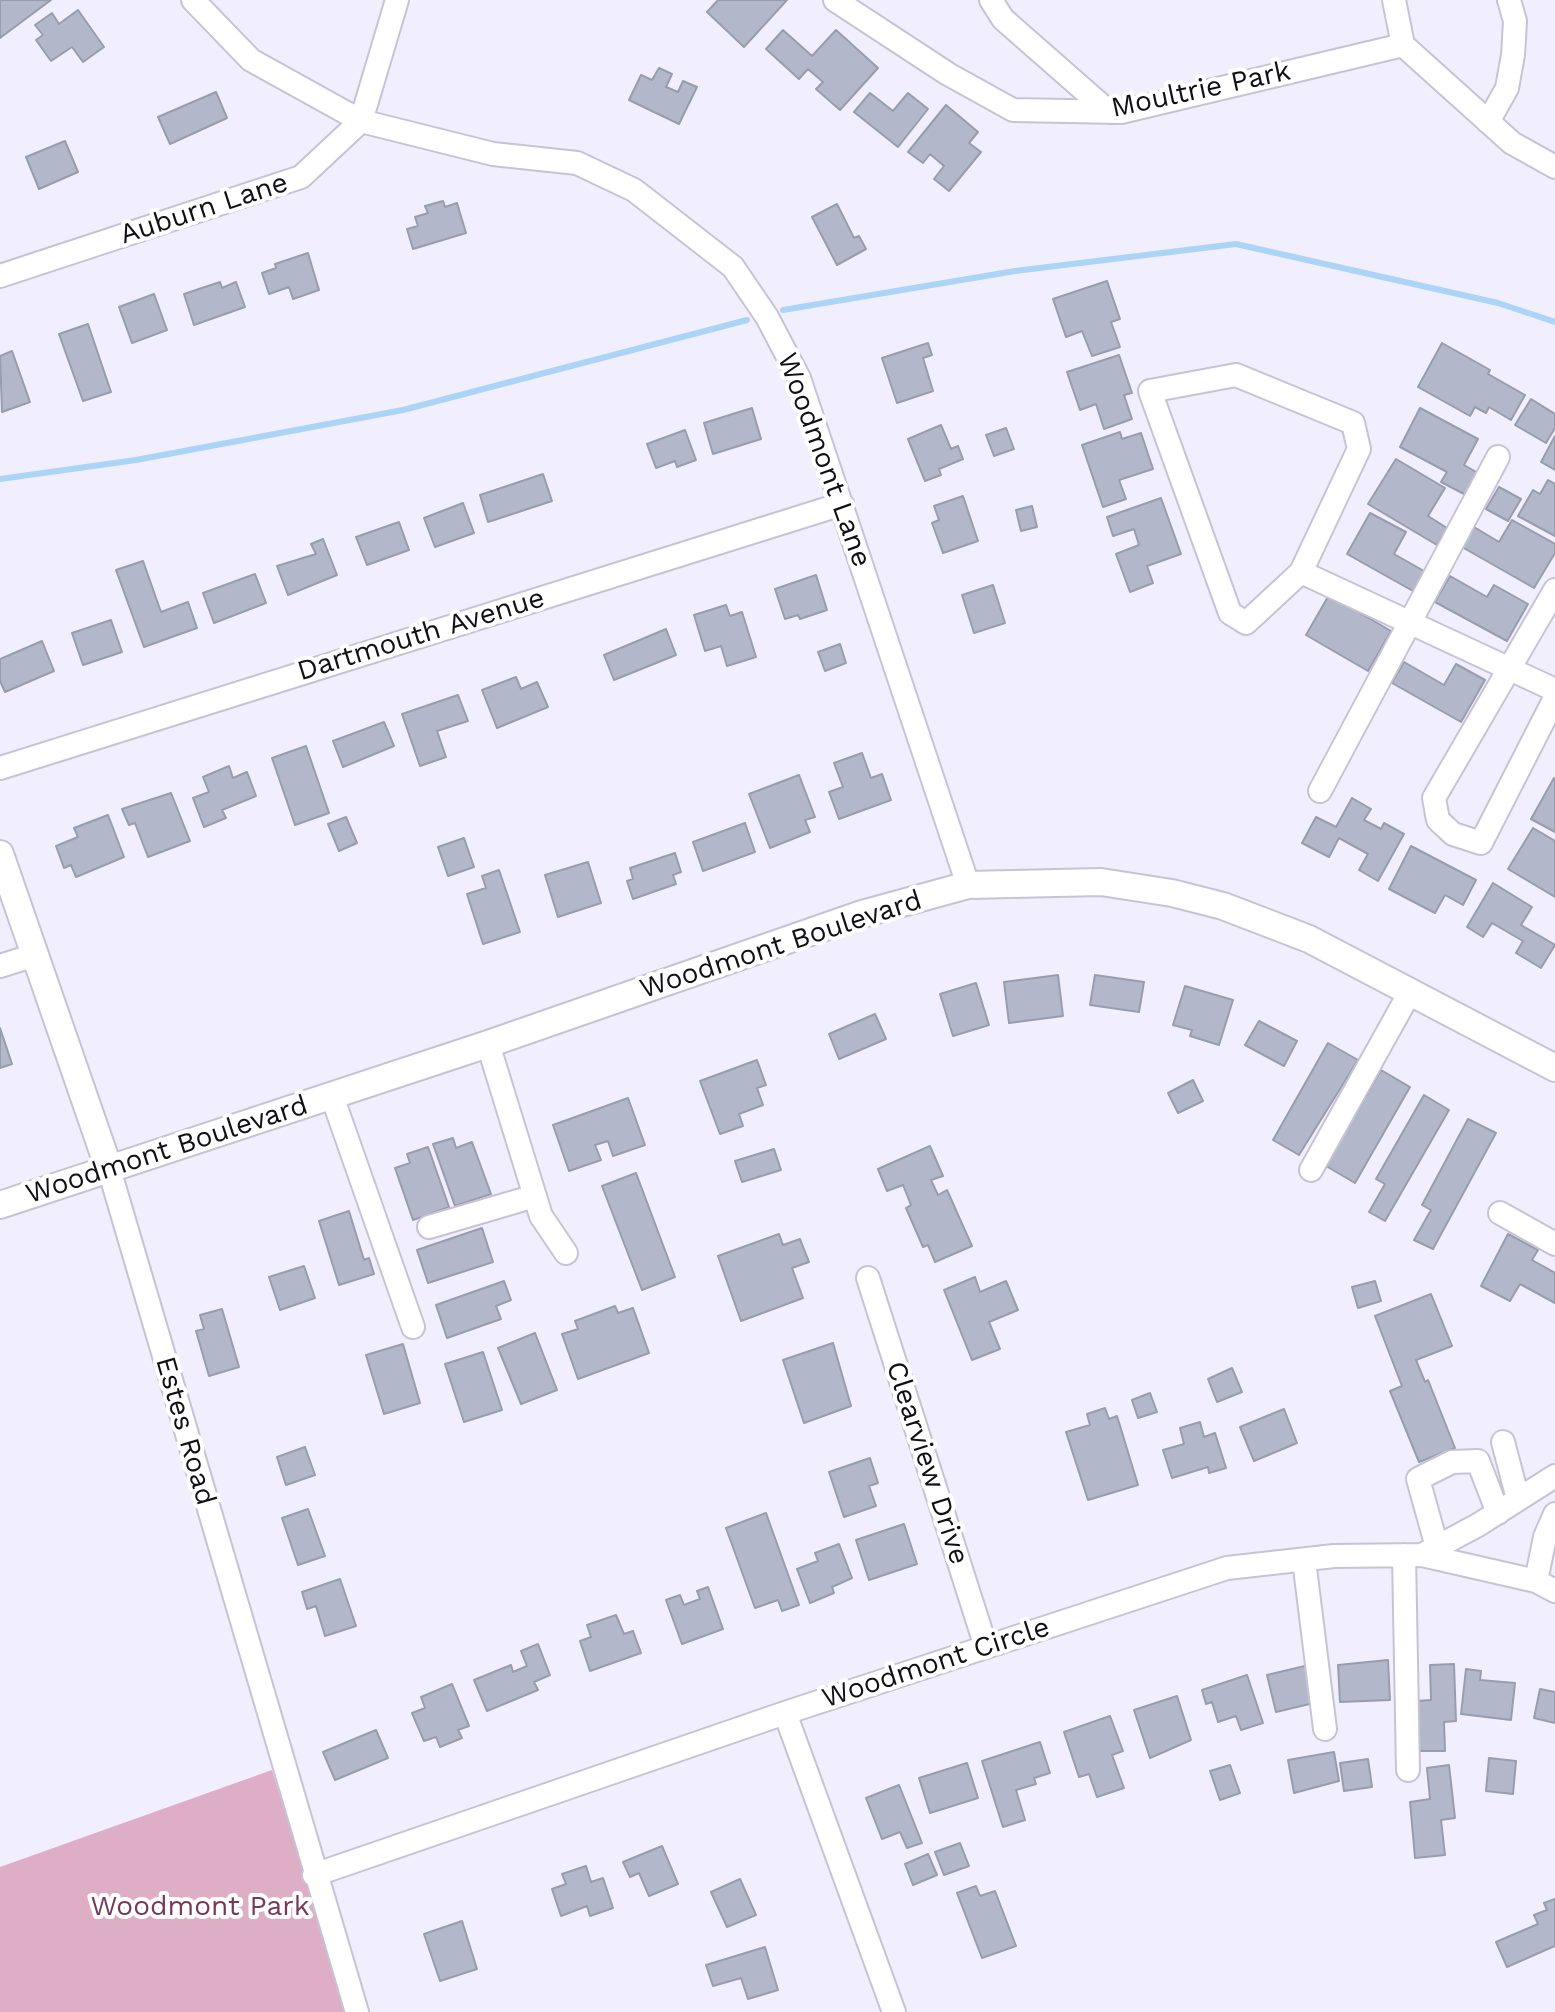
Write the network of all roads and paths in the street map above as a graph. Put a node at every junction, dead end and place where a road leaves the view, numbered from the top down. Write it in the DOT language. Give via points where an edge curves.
graph roads {
  1 [pos="193,0"];
  2 [pos="397,0"];
  3 [pos="835,0"];
  4 [pos="991,0"];
  5 [pos="1394,0"];
  6 [pos="1509,0"];
  7 [pos="1403,45"];
  8 [pos="1109,112"];
  9 [pos="361,121"];
  10 [pos="1488,122"];
  11 [pos="1555,167"];
  12 [pos="0,276"];
  13 [pos="1498,457"];
  14 [pos="842,504"];
  15 [pos="1301,572"];
  16 [pos="1555,590"];
  17 [pos="1409,622"];
  18 [pos="1511,670"];
  19 [pos="1555,690"];
  20 [pos="1555,698"];
  21 [pos="0,768"];
  22 [pos="1320,791"];
  23 [pos="0,854"];
  24 [pos="968,885"];
  25 [pos="35,955"];
  26 [pos="0,966"];
  27 [pos="1410,992"];
  28 [pos="488,1044"];
  29 [pos="1555,1068"];
  30 [pos="332,1096"];
  31 [pos="109,1169"];
  32 [pos="1311,1170"];
  33 [pos="535,1196"];
  34 [pos="0,1205"];
  35 [pos="1500,1213"];
  36 [pos="429,1227"];
  37 [pos="1555,1244"];
  38 [pos="566,1253"];
  39 [pos="868,1278"];
  40 [pos="413,1327"];
  41 [pos="1503,1442"];
  42 [pos="1555,1476"];
  43 [pos="1518,1499"];
  44 [pos="1498,1513"];
  45 [pos="1555,1514"];
  46 [pos="1421,1553"];
  47 [pos="1304,1560"];
  48 [pos="1546,1586"];
  49 [pos="986,1647"];
  50 [pos="785,1713"];
  51 [pos="1325,1729"];
  52 [pos="1408,1770"];
  53 [pos="314,1875"];
  54 [pos="357,2012"];
  55 [pos="894,2012"];
  1 -- 9 [label="street, Woodmont Lane" via="251,60"];
  2 -- 9 [label="street"];
  3 -- 8 [label="street, Moultrie Park" via="1013,110"];
  4 -- 8 [label="street" via="1003,19"];
  5 -- 7 [label="street"];
  6 -- 10 [label="street" via="1515,21 1513,55 1507,88"];
  7 -- 8 [label="street, Moultrie Park"];
  7 -- 10 [label="street"];
  9 -- 12 [label="street, Auburn Lane" via="301,177"];
  9 -- 14 [label="street, Woodmont Lane" via="493,154 577,163 634,190 692,232 733,267 767,317 799,378"];
  10 -- 11 [label="street" via="1512,143"];
  13 -- 17 [label="street"];
  14 -- 21 [label="street, Dartmouth Avenue"];
  14 -- 24 [label="street, Woodmont Lane"];
  15 -- 15 [label="street" via="1246,623 1230,613 1150,391 1236,375 1353,423 1359,449"];
  15 -- 17 [label="street"];
  16 -- 18 [label="street"];
  17 -- 18 [label="street"];
  17 -- 22 [label="street"];
  18 -- 19 [label="street"];
  18 -- 20 [label="street" via="1434,798 1438,820 1453,834 1481,843"];
  23 -- 25 [label="main road, Estes Road"];
  24 -- 27 [label="main road, Woodmont Boulevard" via="1101,882 1172,893 1309,939"];
  24 -- 28 [label="main road, Woodmont Boulevard" via="862,914"];
  25 -- 26 [label="street"];
  25 -- 31 [label="main road, Estes Road"];
  27 -- 29 [label="main road, Woodmont Boulevard"];
  27 -- 32 [label="street"];
  28 -- 30 [label="main road, Woodmont Boulevard"];
  28 -- 33 [label="street"];
  30 -- 31 [label="main road, Woodmont Boulevard"];
  30 -- 40 [label="street"];
  31 -- 34 [label="main road, Woodmont Boulevard"];
  31 -- 53 [label="street, Estes Road"];
  33 -- 36 [label="street"];
  33 -- 38 [label="street" via="541,1216"];
  35 -- 37 [label="street"];
  39 -- 49 [label="street, Clearview Drive"];
  41 -- 43 [label="street"];
  42 -- 43 [label="street, Woodmont Circle"];
  43 -- 44 [label="street, Woodmont Circle"];
  44 -- 46 [label="street, Woodmont Circle"];
  44 -- 46 [label="street" via="1478,1461 1452,1462 1418,1479"];
  45 -- 48 [label="street" via="1545,1537"];
  46 -- 47 [label="street, Woodmont Circle"];
  46 -- 48 [label="street"];
  46 -- 52 [label="street"];
  47 -- 49 [label="street, Woodmont Circle" via="1227,1568"];
  47 -- 51 [label="street"];
  49 -- 50 [label="street, Woodmont Circle"];
  50 -- 53 [label="street, Woodmont Circle"];
  50 -- 55 [label="street"];
  53 -- 54 [label="street, Estes Road"];
}
